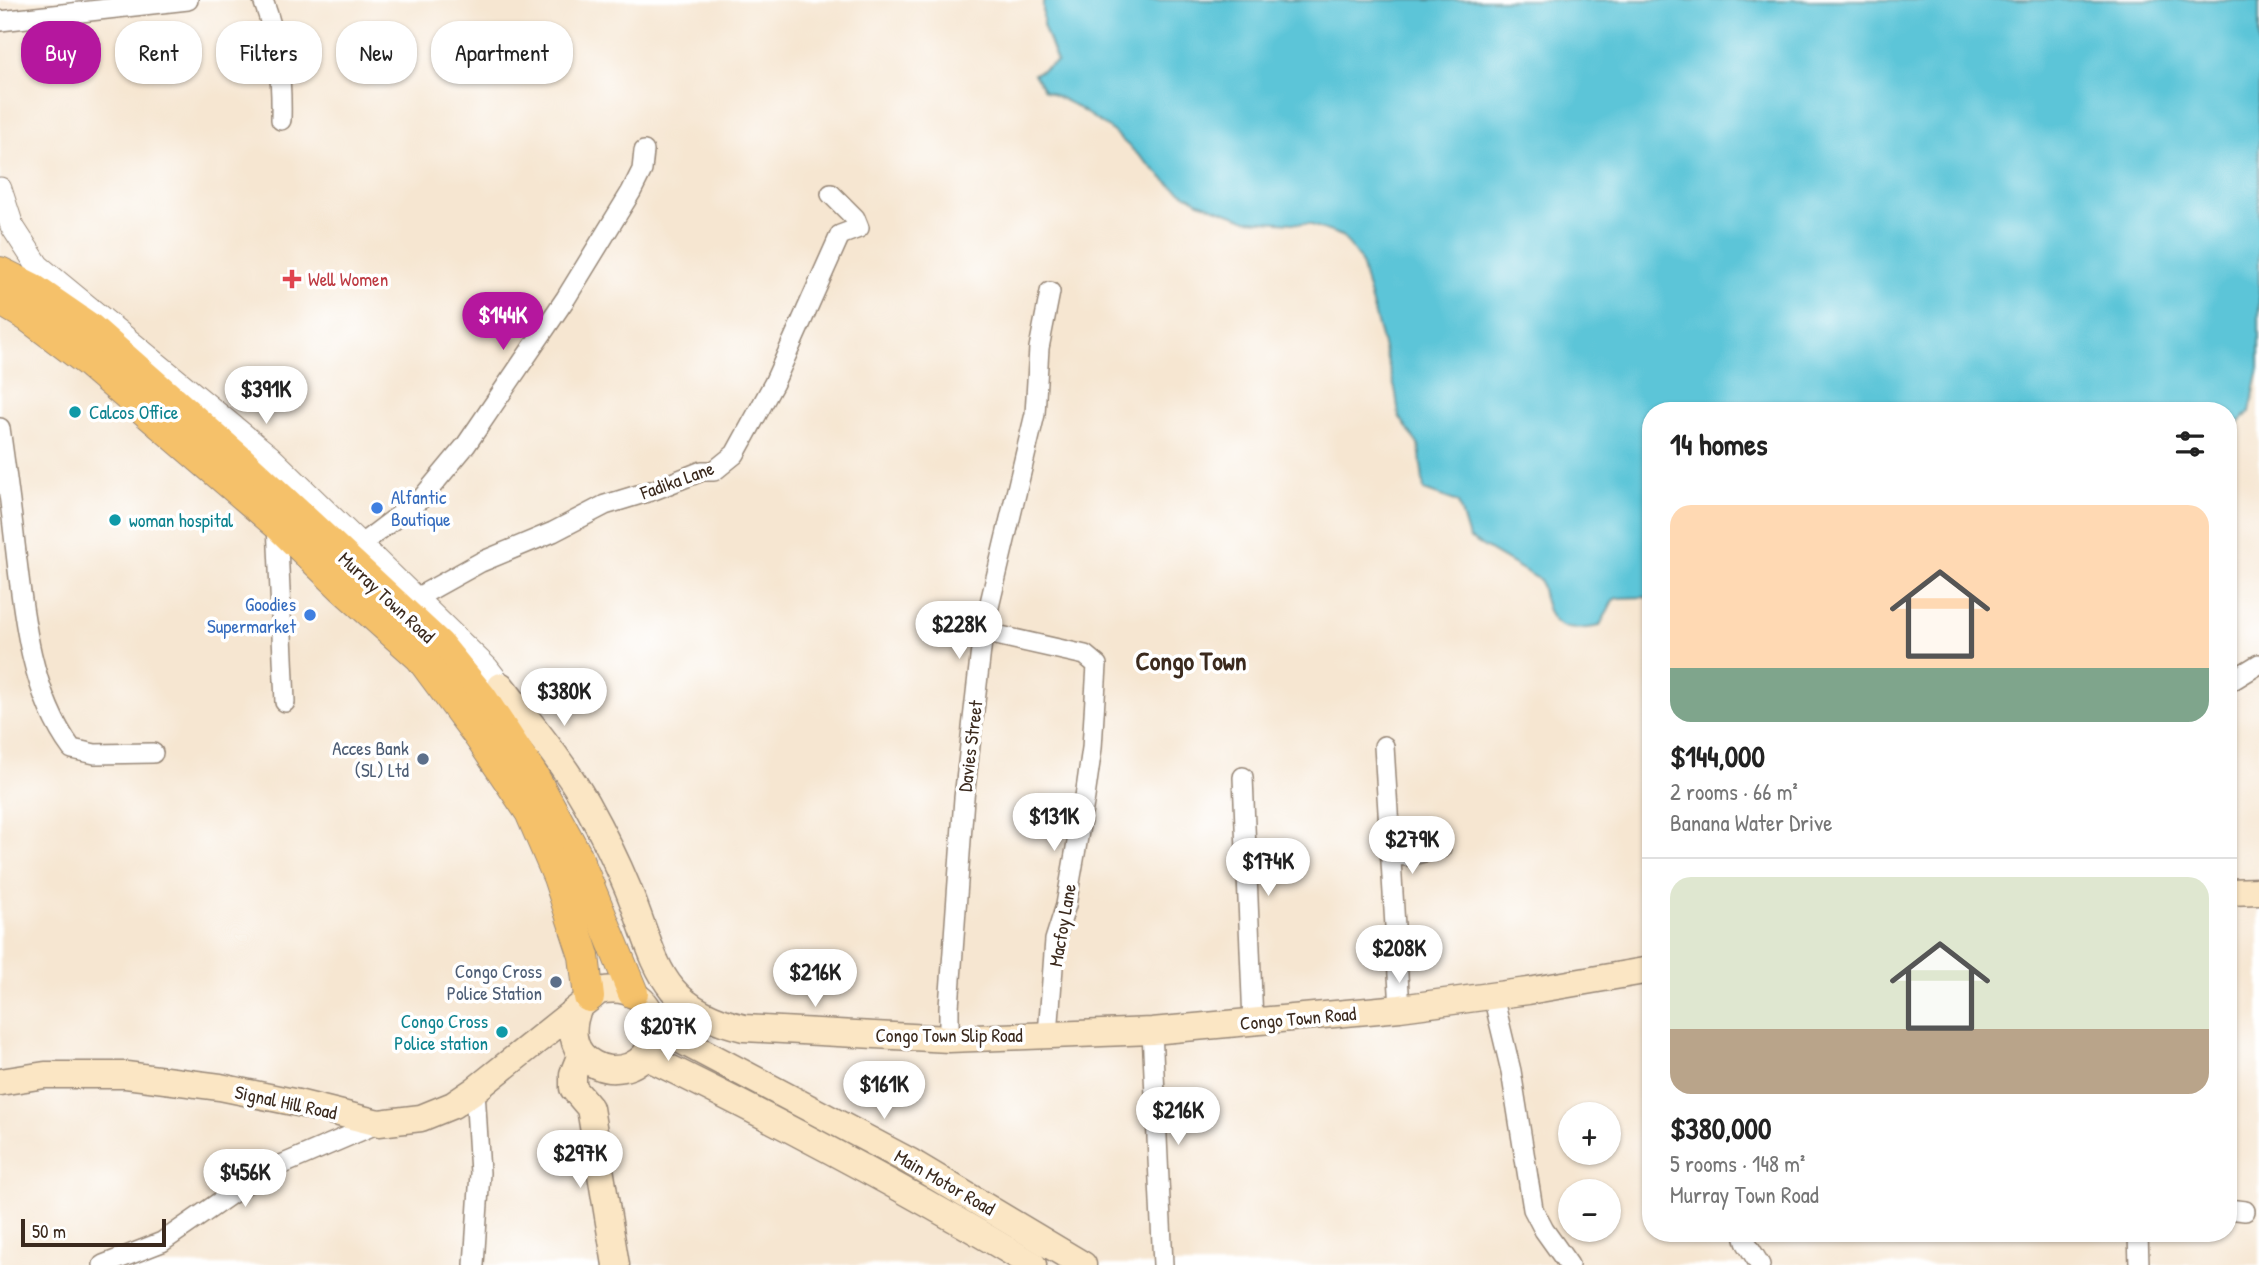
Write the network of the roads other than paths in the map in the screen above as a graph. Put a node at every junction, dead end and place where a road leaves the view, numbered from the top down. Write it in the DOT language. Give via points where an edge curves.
graph roads {
  1 [pos="188,0"];
  2 [pos="263,0"];
  3 [pos="0,21"];
  4 [pos="281,120"];
  5 [pos="644,151"];
  6 [pos="0,190"];
  7 [pos="831,194"];
  8 [pos="0,252"];
  9 [pos="0,272"];
  10 [pos="1050,292"];
  11 [pos="0,300"];
  12 [pos="30,302"];
  13 [pos="0,428"];
  14 [pos="277,524"];
  15 [pos="326,526"];
  16 [pos="360,545"];
  17 [pos="416,598"];
  18 [pos="983,632"];
  19 [pos="2259,664"];
  20 [pos="2237,677"];
  21 [pos="465,678"];
  22 [pos="501,686"];
  23 [pos="285,702"];
  24 [pos="1384,746"];
  25 [pos="153,753"];
  26 [pos="1243,776"];
  27 [pos="1441,848"];
  28 [pos="1390,855"];
  29 [pos="2259,891"];
  30 [pos="2237,892"];
  31 [pos="1642,971"];
  32 [pos="633,993"];
  33 [pos="1493,996"];
  34 [pos="584,1002"];
  35 [pos="1400,1008"];
  36 [pos="1253,1022"];
  37 [pos="654,1026"];
  38 [pos="1152,1031"];
  39 [pos="546,1035"];
  40 [pos="1048,1035"];
  41 [pos="950,1039"];
  42 [pos="578,1048"];
  43 [pos="645,1056"];
  44 [pos="617,1069"];
  45 [pos="0,1082"];
  46 [pos="475,1090"];
  47 [pos="590,1108"];
  48 [pos="379,1123"];
  49 [pos="1746,1242"];
  50 [pos="2138,1242"];
  51 [pos="103,1265"];
  52 [pos="474,1265"];
  53 [pos="616,1265"];
  54 [pos="1032,1265"];
  55 [pos="1083,1265"];
  56 [pos="1163,1265"];
  57 [pos="1569,1265"];
  58 [pos="1760,1265"];
  59 [pos="2139,1265"];
  1 -- 3 [label="street"];
  2 -- 4 [label="street" via="281,69"];
  5 -- 16 [label="street" via="642,170 631,192 466,445 422,498"];
  6 -- 15 [label="street" via="12,226 38,267 270,457"];
  7 -- 17 [label="street, Fadika Lane" via="859,228 840,235 774,383 735,454 714,471 702,471 605,505 481,562"];
  8 -- 12 [label="main road"];
  9 -- 12 [label="main road"];
  10 -- 18 [label="street, Davies Street" via="1039,348 1035,414"];
  11 -- 12 [label="main road"];
  12 -- 14 [label="main road, Murray Town Road" via="88,362"];
  12 -- 15 [label="main road, Murray Town Road" via="90,328 241,461"];
  13 -- 25 [label="street" via="23,612 34,665 60,733 72,749 95,754"];
  14 -- 23 [label="street"];
  14 -- 34 [label="main road, Murray Town Road" via="420,657 530,812 584,956"];
  15 -- 16 [label="street"];
  15 -- 21 [label="main road, Murray Town Road"];
  16 -- 17 [label="street"];
  17 -- 22 [label="street"];
  18 -- 40 [label="street, Macfoy Lane" via="1085,655 1097,665 1086,797 1055,940"];
  18 -- 41 [label="street, Davies Street" via="964,798"];
  19 -- 20 [label="street"];
  21 -- 22 [label="main road"];
  21 -- 32 [label="main road, Murray Town Road" via="534,776 576,854"];
  22 -- 41 [label="main road, Congo Town Slip Road" via="585,801 629,891 655,964 687,1003 721,1023 744,1028"];
  24 -- 28 [label="street"];
  26 -- 36 [label="street"];
  27 -- 28 [label="street"];
  28 -- 35 [label="street"];
  29 -- 30 [label="main road"];
  31 -- 33 [label="main road, Congo Town Road"];
  32 -- 34 [label="main road" via="610,988"];
  32 -- 37 [label="main road" via="651,1013"];
  33 -- 35 [label="main road, Congo Town Road"];
  33 -- 57 [label="street" via="1511,1071 1533,1209"];
  34 -- 39 [label="main road, Signal Hill Road"];
  34 -- 42 [label="main road" via="573,1030"];
  35 -- 36 [label="main road, Congo Town Road"];
  36 -- 38 [label="main road, Congo Town Road"];
  37 -- 43 [label="main road"];
  37 -- 55 [label="main road, Main Motor Road" via="909,1161"];
  38 -- 40 [label="main road, Congo Town Slip Road"];
  38 -- 56 [label="street"];
  39 -- 42 [label="main road"];
  39 -- 46 [label="main road, Signal Hill Road"];
  40 -- 41 [label="main road, Congo Town Slip Road"];
  42 -- 44 [label="main road" via="591,1063"];
  42 -- 47 [label="main road" via="573,1088"];
  43 -- 44 [label="main road"];
  43 -- 54 [label="main road, Main Motor Road" via="764,1114"];
  44 -- 47 [label="main road"];
  45 -- 48 [label="main road, Signal Hill Road" via="46,1074 127,1076 220,1087"];
  46 -- 48 [label="main road, Signal Hill Road" via="421,1118"];
  46 -- 52 [label="street" via="480,1172"];
  47 -- 53 [label="main road"];
  48 -- 51 [label="street" via="260,1174 162,1242"];
  49 -- 58 [label="street"];
  50 -- 59 [label="street"];
}
